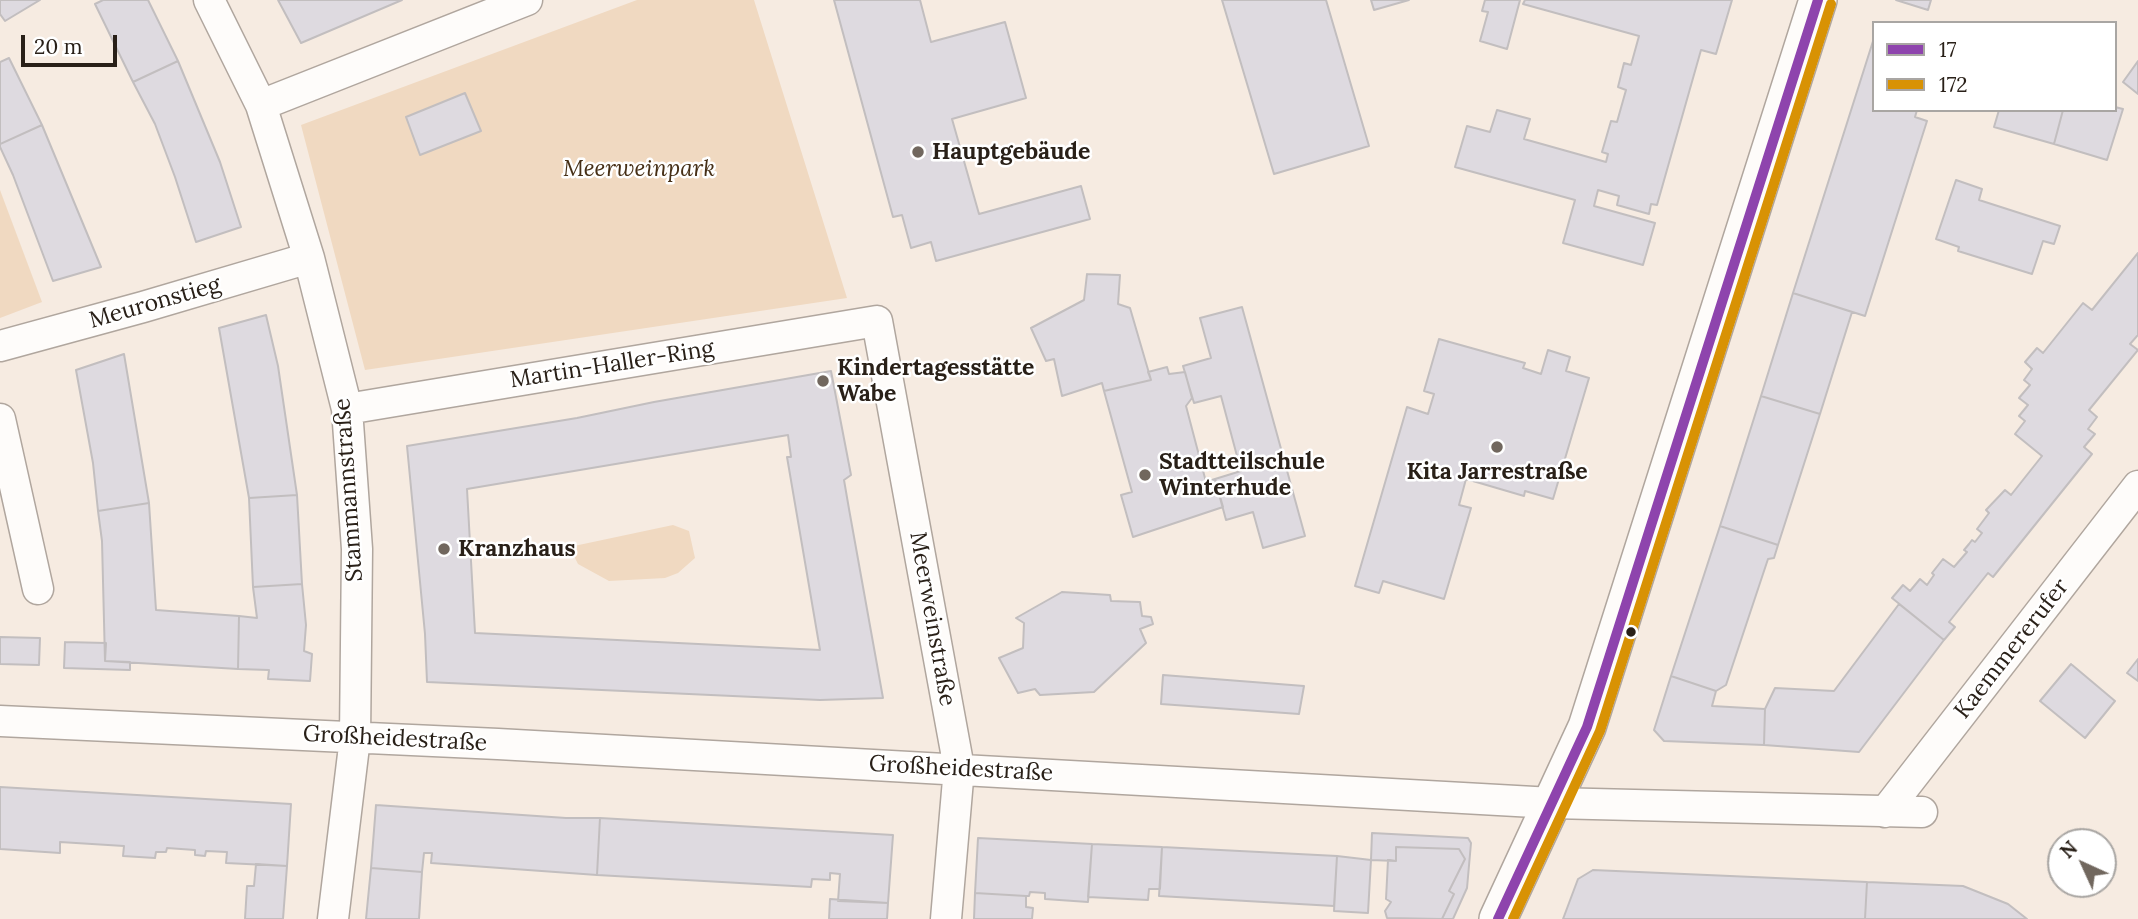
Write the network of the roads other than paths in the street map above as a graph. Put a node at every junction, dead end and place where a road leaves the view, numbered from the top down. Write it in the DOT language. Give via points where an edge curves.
graph roads {
  1 [pos="209,0"];
  2 [pos="527,0"];
  3 [pos="1818,0"];
  4 [pos="261,105"];
  5 [pos="309,258"];
  6 [pos="877,321"];
  7 [pos="0,346"];
  8 [pos="347,409"];
  9 [pos="0,419"];
  10 [pos="2138,486"];
  11 [pos="38,589"];
  12 [pos="0,721"];
  13 [pos="355,738"];
  14 [pos="959,768"];
  15 [pos="1552,803"];
  16 [pos="1885,812"];
  17 [pos="1922,812"];
  18 [pos="333,919"];
  19 [pos="946,919"];
  20 [pos="1499,919"];
  1 -- 4 [label="street, Stammannstraße"];
  2 -- 4 [label="street"];
  3 -- 15 [label="street" via="1587,727"];
  4 -- 5 [label="street, Stammannstraße"];
  5 -- 7 [label="street, Meuronstieg"];
  5 -- 8 [label="street, Stammannstraße"];
  6 -- 8 [label="street, Martin-Haller-Ring"];
  6 -- 14 [label="street, Meerweinstraße"];
  8 -- 13 [label="street, Stammannstraße" via="357,549"];
  9 -- 11 [label="street"];
  10 -- 16 [label="street, Kaemmererufer"];
  12 -- 13 [label="street, Großheidestraße"];
  13 -- 14 [label="street, Großheidestraße"];
  13 -- 18 [label="street, Stammannstraße"];
  14 -- 15 [label="street, Großheidestraße"];
  14 -- 19 [label="street, Meerweinstraße"];
  15 -- 16 [label="street, Großheidestraße"];
  15 -- 20 [label="street"];
  16 -- 17 [label="street, Großheidestraße"];
}
